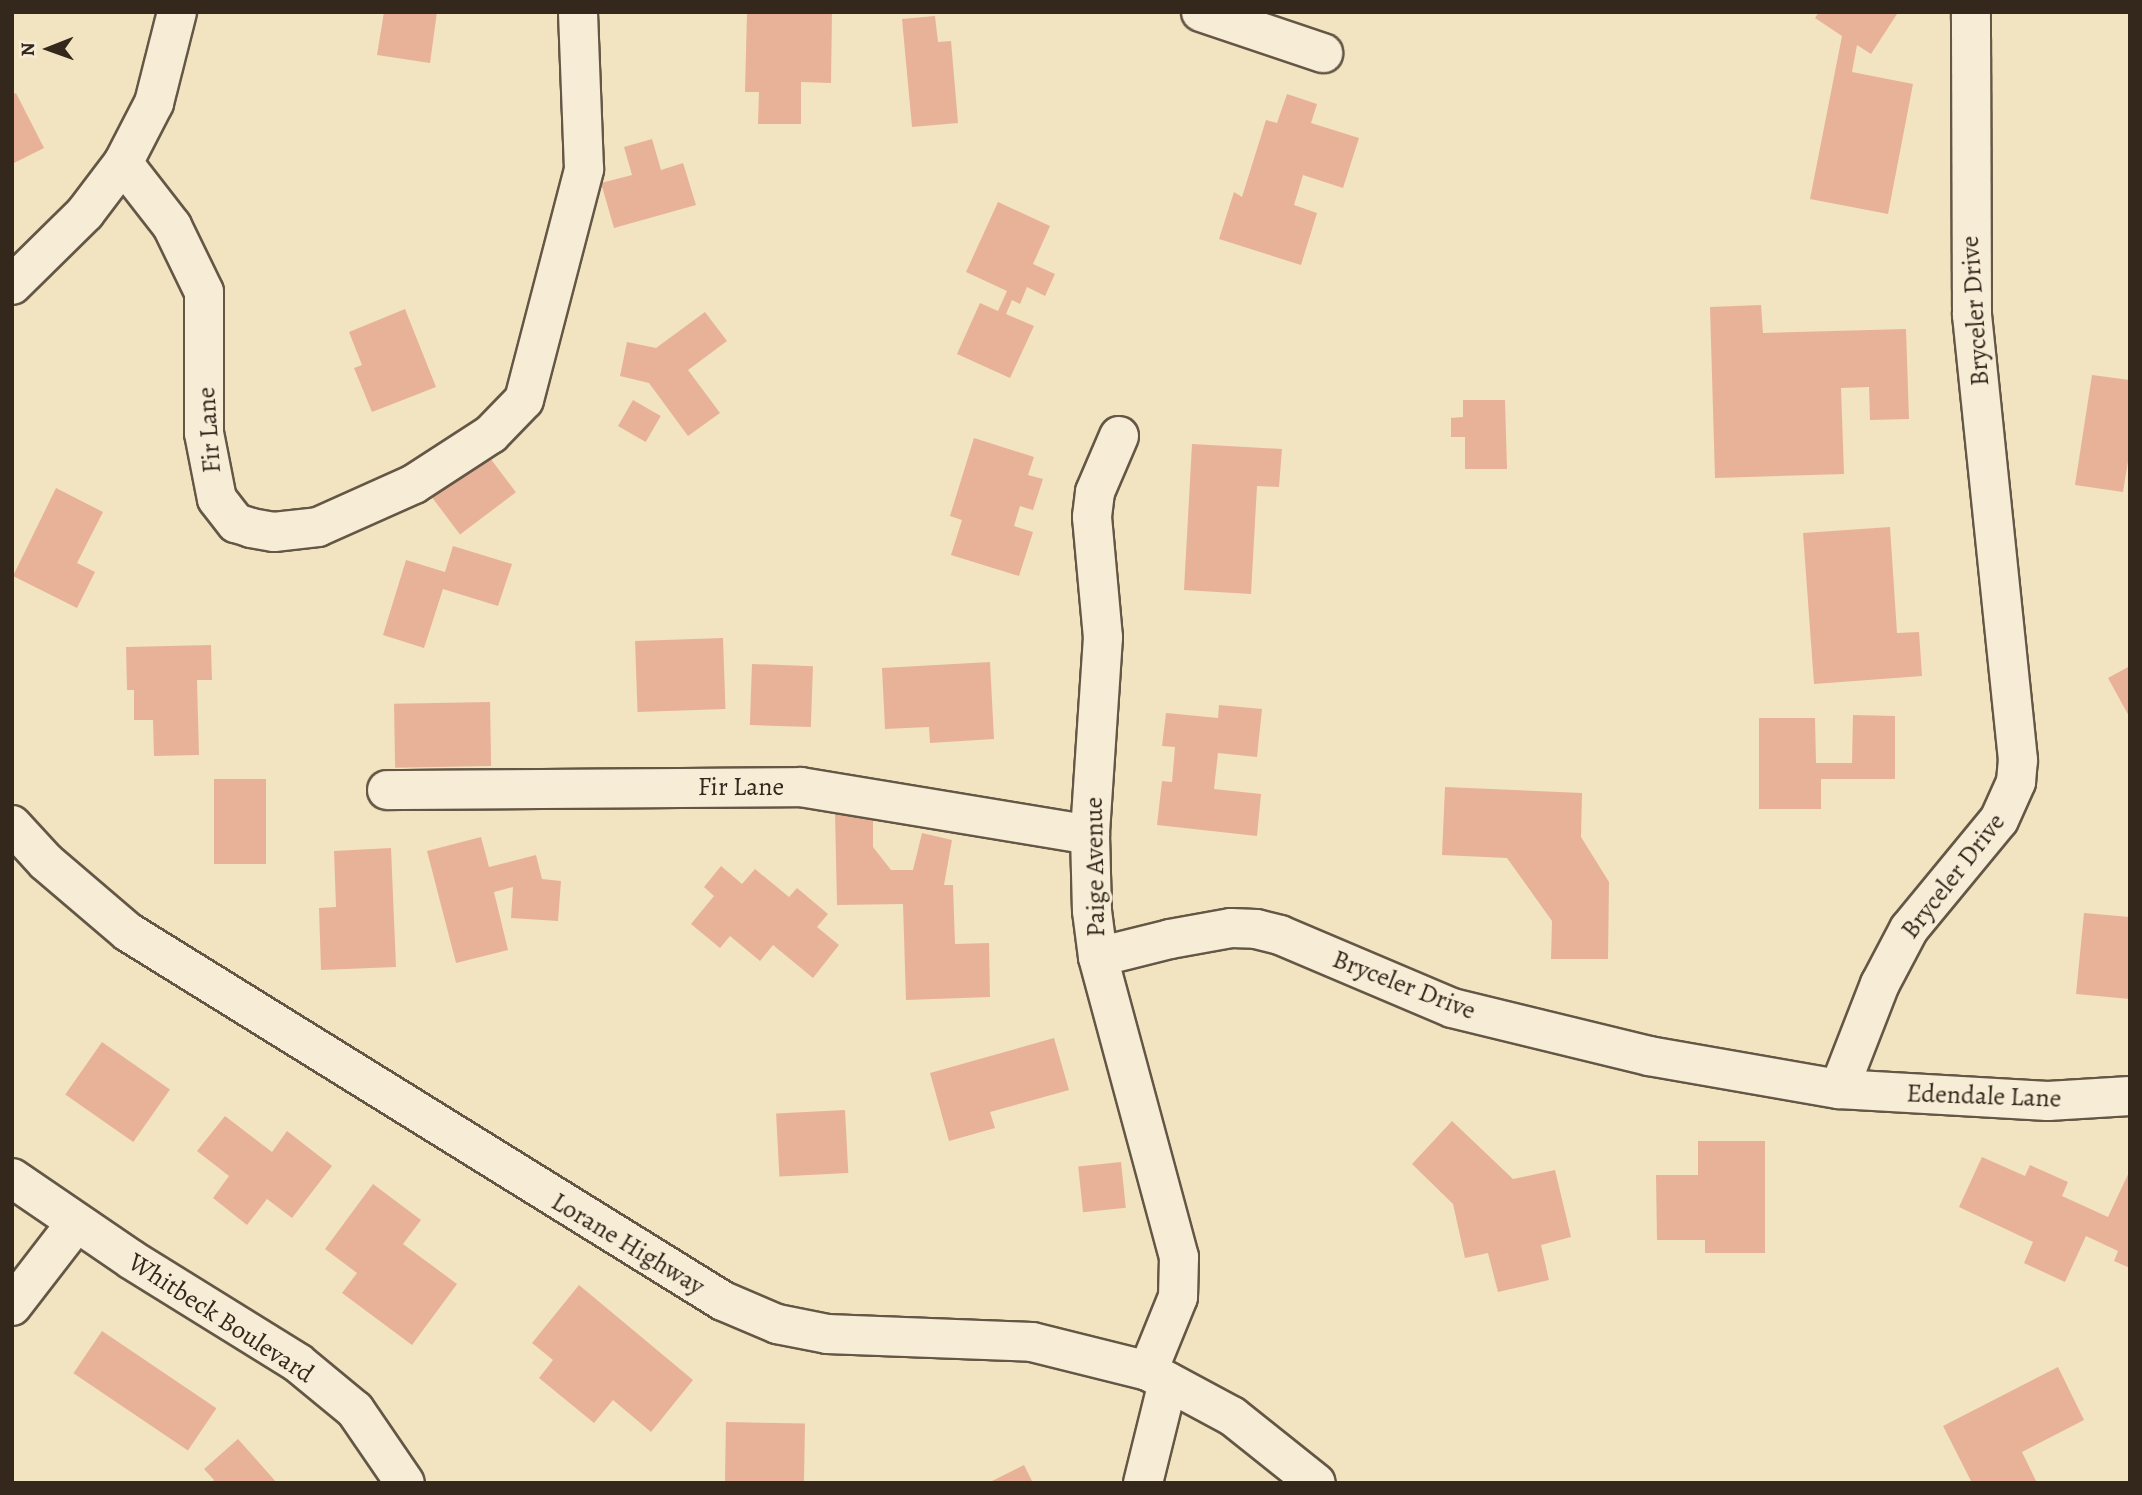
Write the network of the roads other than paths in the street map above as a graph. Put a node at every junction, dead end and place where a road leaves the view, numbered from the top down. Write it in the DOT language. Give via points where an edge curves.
graph roads {
  1 [pos="578,12"];
  2 [pos="1201,12"];
  3 [pos="1971,12"];
  4 [pos="178,15"];
  5 [pos="1323,53"];
  6 [pos="123,163"];
  7 [pos="12,285"];
  8 [pos="1119,436"];
  9 [pos="387,790"];
  10 [pos="12,825"];
  11 [pos="1090,835"];
  12 [pos="1098,957"];
  13 [pos="1839,1089"];
  14 [pos="2130,1096"];
  15 [pos="12,1178"];
  16 [pos="76,1223"];
  17 [pos="12,1306"];
  18 [pos="1158,1376"];
  19 [pos="405,1483"];
  20 [pos="1143,1483"];
  21 [pos="1316,1483"];
  1 -- 6 [label="street, Fir Lane" via="584,169 529,389 519,410 491,434 414,484 339,520 274,532 236,523 217,499 206,459 204,292 172,226"];
  2 -- 5 [label="street"];
  3 -- 13 [label="street, Bryceler Drive" via="1972,315 2018,760 2016,782 1998,820 1909,929 1880,984"];
  4 -- 6 [label="street" via="154,103"];
  6 -- 7 [label="street" via="85,213"];
  8 -- 11 [label="street, Paige Avenue" via="1095,492 1093,517 1103,637"];
  9 -- 11 [label="street, Fir Lane" via="802,787"];
  10 -- 18 [label="street, Lorane Highway" via="46,862 128,932 723,1301 777,1324 827,1334 1032,1342"];
  11 -- 12 [label="street, Paige Avenue"];
  12 -- 13 [label="street, Bryceler Drive" via="1231,928 1256,929 1452,1008 1649,1056"];
  12 -- 18 [label="street, Paige Avenue" via="1179,1257 1178,1297"];
  13 -- 14 [label="street, Edendale Lane" via="2048,1101"];
  15 -- 16 [label="street, Whitbeck Boulevard"];
  16 -- 17 [label="street"];
  16 -- 19 [label="street, Whitbeck Boulevard" via="298,1363 355,1410"];
  18 -- 20 [label="street, Paige Avenue"];
  18 -- 21 [label="street, Lorane Highway" via="1232,1416"];
}
